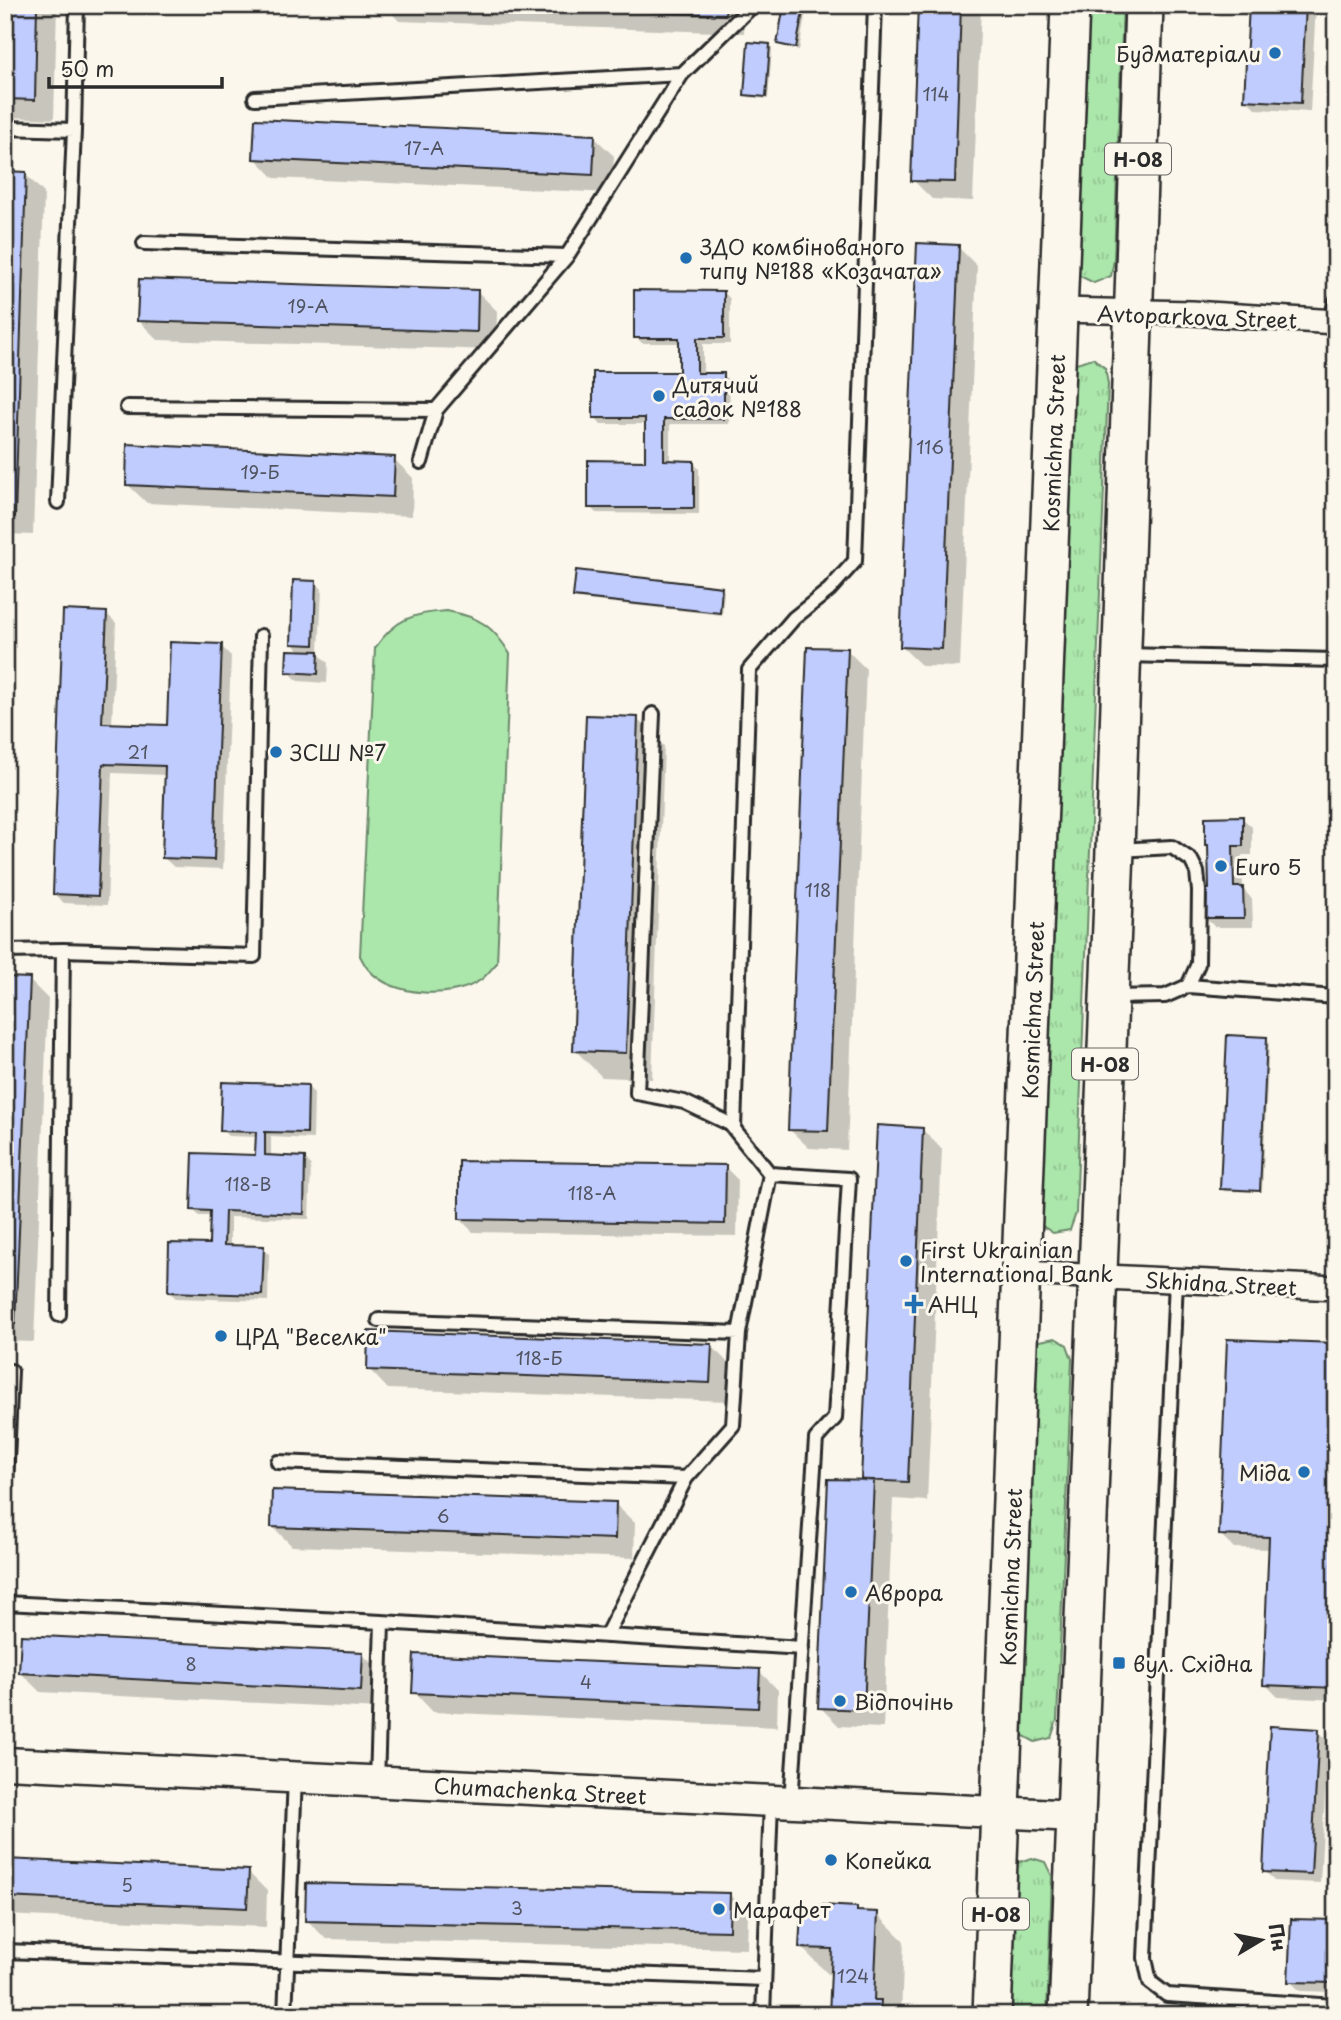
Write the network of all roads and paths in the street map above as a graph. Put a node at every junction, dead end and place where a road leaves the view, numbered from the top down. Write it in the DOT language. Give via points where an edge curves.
graph roads {
  1 [pos="77,5"];
  2 [pos="754,5"];
  3 [pos="875,5"];
  4 [pos="1070,5"];
  5 [pos="1144,5"];
  6 [pos="682,74"];
  7 [pos="255,98"];
  8 [pos="5,128"];
  9 [pos="74,130"];
  10 [pos="144,243"];
  11 [pos="567,256"];
  12 [pos="1059,310"];
  13 [pos="1132,312"];
  14 [pos="1334,315"];
  15 [pos="127,407"];
  16 [pos="436,411"];
  17 [pos="421,461"];
  18 [pos="58,502"];
  19 [pos="261,636"];
  20 [pos="1122,654"];
  21 [pos="1336,660"];
  22 [pos="653,714"];
  23 [pos="1115,850"];
  24 [pos="63,950"];
  25 [pos="5,951"];
  26 [pos="1188,986"];
  27 [pos="1336,997"];
  28 [pos="1107,998"];
  29 [pos="734,1129"];
  30 [pos="770,1174"];
  31 [pos="1021,1273"];
  32 [pos="1097,1277"];
  33 [pos="1176,1281"];
  34 [pos="1336,1289"];
  35 [pos="59,1315"];
  36 [pos="379,1320"];
  37 [pos="739,1333"];
  38 [pos="11,1371"];
  39 [pos="278,1462"];
  40 [pos="686,1478"];
  41 [pos="5,1506"];
  42 [pos="5,1603"];
  43 [pos="382,1622"];
  44 [pos="606,1636"];
  45 [pos="802,1648"];
  46 [pos="5,1763"];
  47 [pos="295,1778"];
  48 [pos="377,1782"];
  49 [pos="781,1802"];
  50 [pos="1000,1813"];
  51 [pos="1076,1816"];
  52 [pos="5,1951"];
  53 [pos="287,1962"];
  54 [pos="764,1979"];
  55 [pos="1336,2006"];
  56 [pos="285,2015"];
  57 [pos="763,2015"];
  58 [pos="992,2015"];
  59 [pos="1068,2015"];
  1 -- 9 [label="lane"];
  2 -- 6 [label="lane"];
  3 -- 29 [label="lane" via="855,561 830,590 794,618 750,670"];
  4 -- 12 [label="main road, Kosmichna Street / Н-08"];
  5 -- 13 [label="main road, Н-08"];
  6 -- 7 [label="lane"];
  6 -- 11 [label="lane"];
  8 -- 9 [label="lane"];
  9 -- 18 [label="lane"];
  10 -- 11 [label="lane"];
  11 -- 16 [label="lane"];
  12 -- 13 [label="street, Avtoparkova Street"];
  12 -- 31 [label="main road, Kosmichna Street / Н-08"];
  13 -- 14 [label="street, Avtoparkova Street"];
  13 -- 20 [label="main road, Н-08"];
  15 -- 16 [label="lane"];
  16 -- 17 [label="lane"];
  19 -- 24 [label="lane" via="254,956"];
  20 -- 21 [label="lane"];
  20 -- 23 [label="main road, Н-08"];
  22 -- 29 [label="lane" via="637,1094 684,1102"];
  23 -- 26 [label="lane" via="1172,847 1191,860 1199,891 1199,950"];
  23 -- 28 [label="main road, Н-08"];
  24 -- 25 [label="lane"];
  24 -- 35 [label="lane"];
  26 -- 27 [label="lane"];
  26 -- 28 [label="lane" via="1165,996"];
  28 -- 32 [label="main road, Н-08"];
  29 -- 30 [label="lane"];
  30 -- 37 [label="lane"];
  30 -- 45 [label="lane" via="849,1179 835,1418 816,1439"];
  31 -- 32 [label="street, Skhidna Street"];
  31 -- 50 [label="main road, Kosmichna Street / Н-08"];
  32 -- 33 [label="street, Skhidna Street"];
  32 -- 51 [label="main road, Н-08"];
  33 -- 34 [label="street, Skhidna Street"];
  33 -- 55 [label="lane" via="1145,1958 1150,1982 1167,1995"];
  36 -- 37 [label="lane"];
  37 -- 40 [label="lane" via="733,1424"];
  38 -- 41 [label="lane"];
  39 -- 40 [label="lane"];
  40 -- 44 [label="lane"];
  42 -- 43 [label="lane"];
  43 -- 44 [label="lane"];
  43 -- 48 [label="lane"];
  44 -- 45 [label="lane"];
  45 -- 49 [label="lane"];
  46 -- 47 [label="street, Chumachenka Street"];
  47 -- 48 [label="street, Chumachenka Street"];
  47 -- 53 [label="lane"];
  48 -- 49 [label="street, Chumachenka Street"];
  49 -- 50 [label="street, Chumachenka Street"];
  49 -- 54 [label="lane"];
  50 -- 51 [label="street, Chumachenka Street"];
  50 -- 58 [label="main road, Kosmichna Street / Н-08"];
  51 -- 59 [label="main road, Н-08"];
  52 -- 53 [label="lane"];
  53 -- 54 [label="lane"];
  53 -- 56 [label="lane"];
  54 -- 57 [label="lane"];
}
